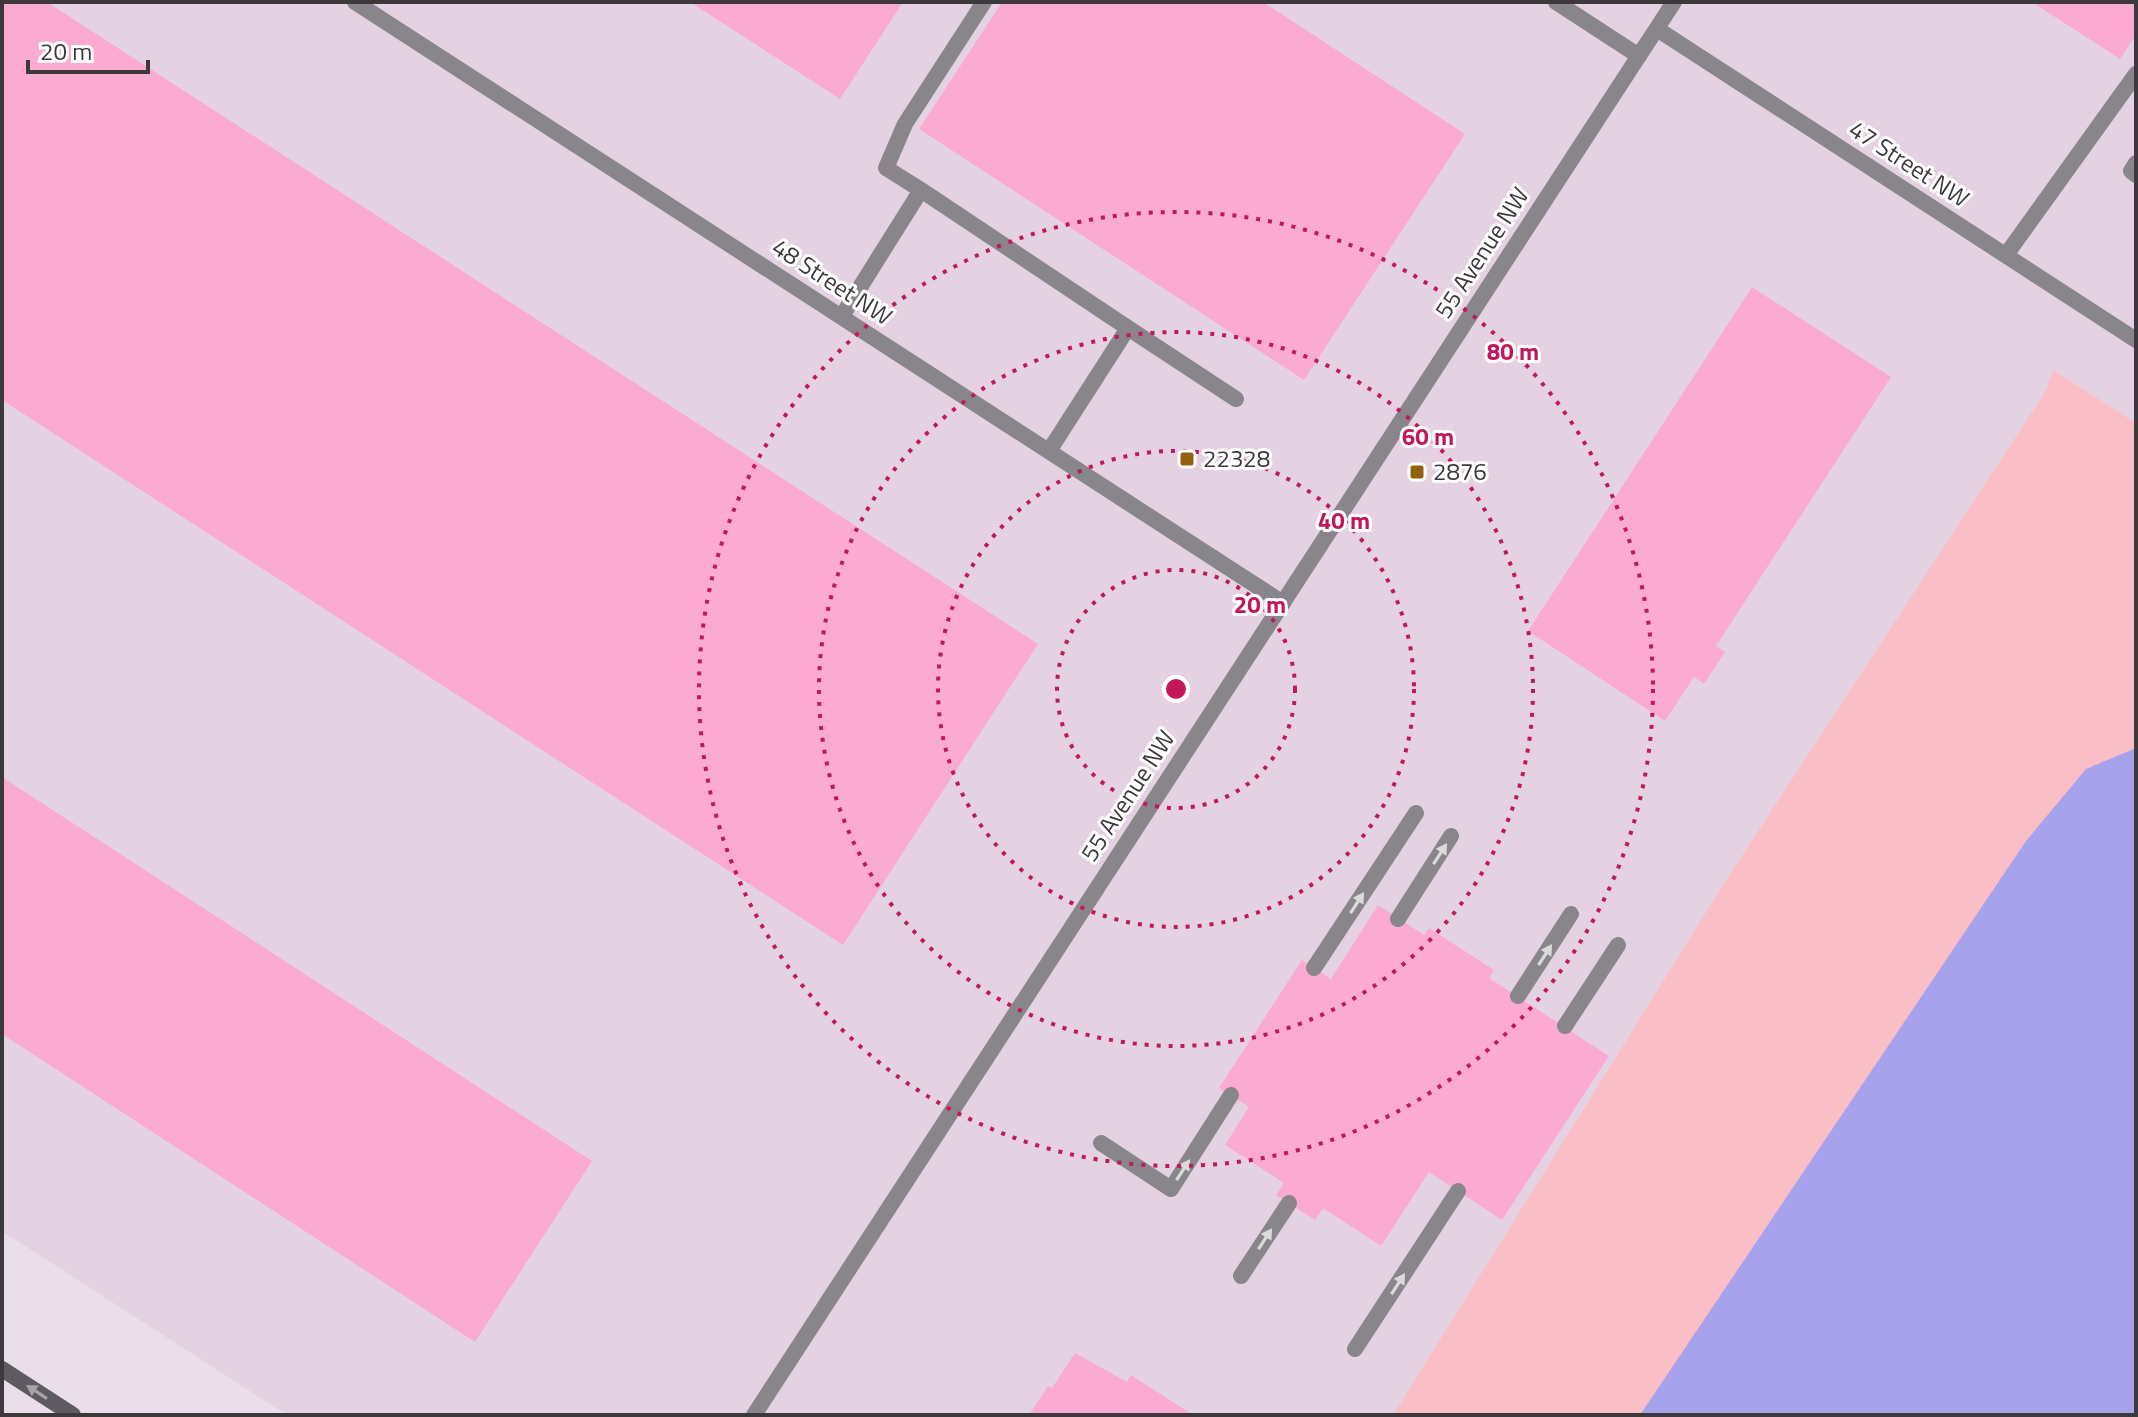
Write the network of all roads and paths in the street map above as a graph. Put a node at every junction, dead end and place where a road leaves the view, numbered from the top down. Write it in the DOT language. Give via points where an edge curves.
graph roads {
  1 [pos="355,2"];
  2 [pos="984,2"];
  3 [pos="1556,2"];
  4 [pos="1674,2"];
  5 [pos="1657,29"];
  6 [pos="1639,56"];
  7 [pos="2136,74"];
  8 [pos="2136,163"];
  9 [pos="2136,175"];
  10 [pos="921,190"];
  11 [pos="2006,255"];
  12 [pos="842,316"];
  13 [pos="1128,328"];
  14 [pos="2136,340"];
  15 [pos="1236,399"];
  16 [pos="1049,451"];
  17 [pos="1283,603"];
  18 [pos="1416,813"];
  19 [pos="1451,836"];
  20 [pos="1571,914"];
  21 [pos="1398,919"];
  22 [pos="1618,945"];
  23 [pos="1314,968"];
  24 [pos="1518,996"];
  25 [pos="1565,1026"];
  26 [pos="1231,1095"];
  27 [pos="1101,1143"];
  28 [pos="1458,1191"];
  29 [pos="1289,1203"];
  30 [pos="1241,1276"];
  31 [pos="1355,1349"];
  32 [pos="2,1369"];
  33 [pos="73,1415"];
  34 [pos="754,1415"];
  1 -- 12 [label="street, 48 Street NW"];
  2 -- 10 [label="street" via="905,124 886,168"];
  3 -- 6 [label="street"];
  4 -- 5 [label="street, 55 Avenue NW"];
  5 -- 6 [label="street, 55 Avenue NW"];
  5 -- 11 [label="street, 47 Street NW"];
  6 -- 17 [label="street, 55 Avenue NW"];
  7 -- 11 [label="street"];
  8 -- 9 [label="street" via="2131,171"];
  10 -- 12 [label="street"];
  10 -- 13 [label="street"];
  11 -- 14 [label="street, 47 Street NW"];
  12 -- 16 [label="street, 48 Street NW"];
  13 -- 15 [label="street"];
  13 -- 16 [label="street"];
  16 -- 17 [label="street, 48 Street NW"];
  17 -- 34 [label="street, 55 Avenue NW"];
  23 -- 18 [label="street, one-way"];
  21 -- 19 [label="street, one-way"];
  24 -- 20 [label="street, one-way"];
  22 -- 25 [label="street"];
  27 -- 26 [label="street, one-way" via="1171,1189"];
  31 -- 28 [label="street, one-way"];
  30 -- 29 [label="street, one-way"];
  33 -- 32 [label="main road, one-way"];
}
